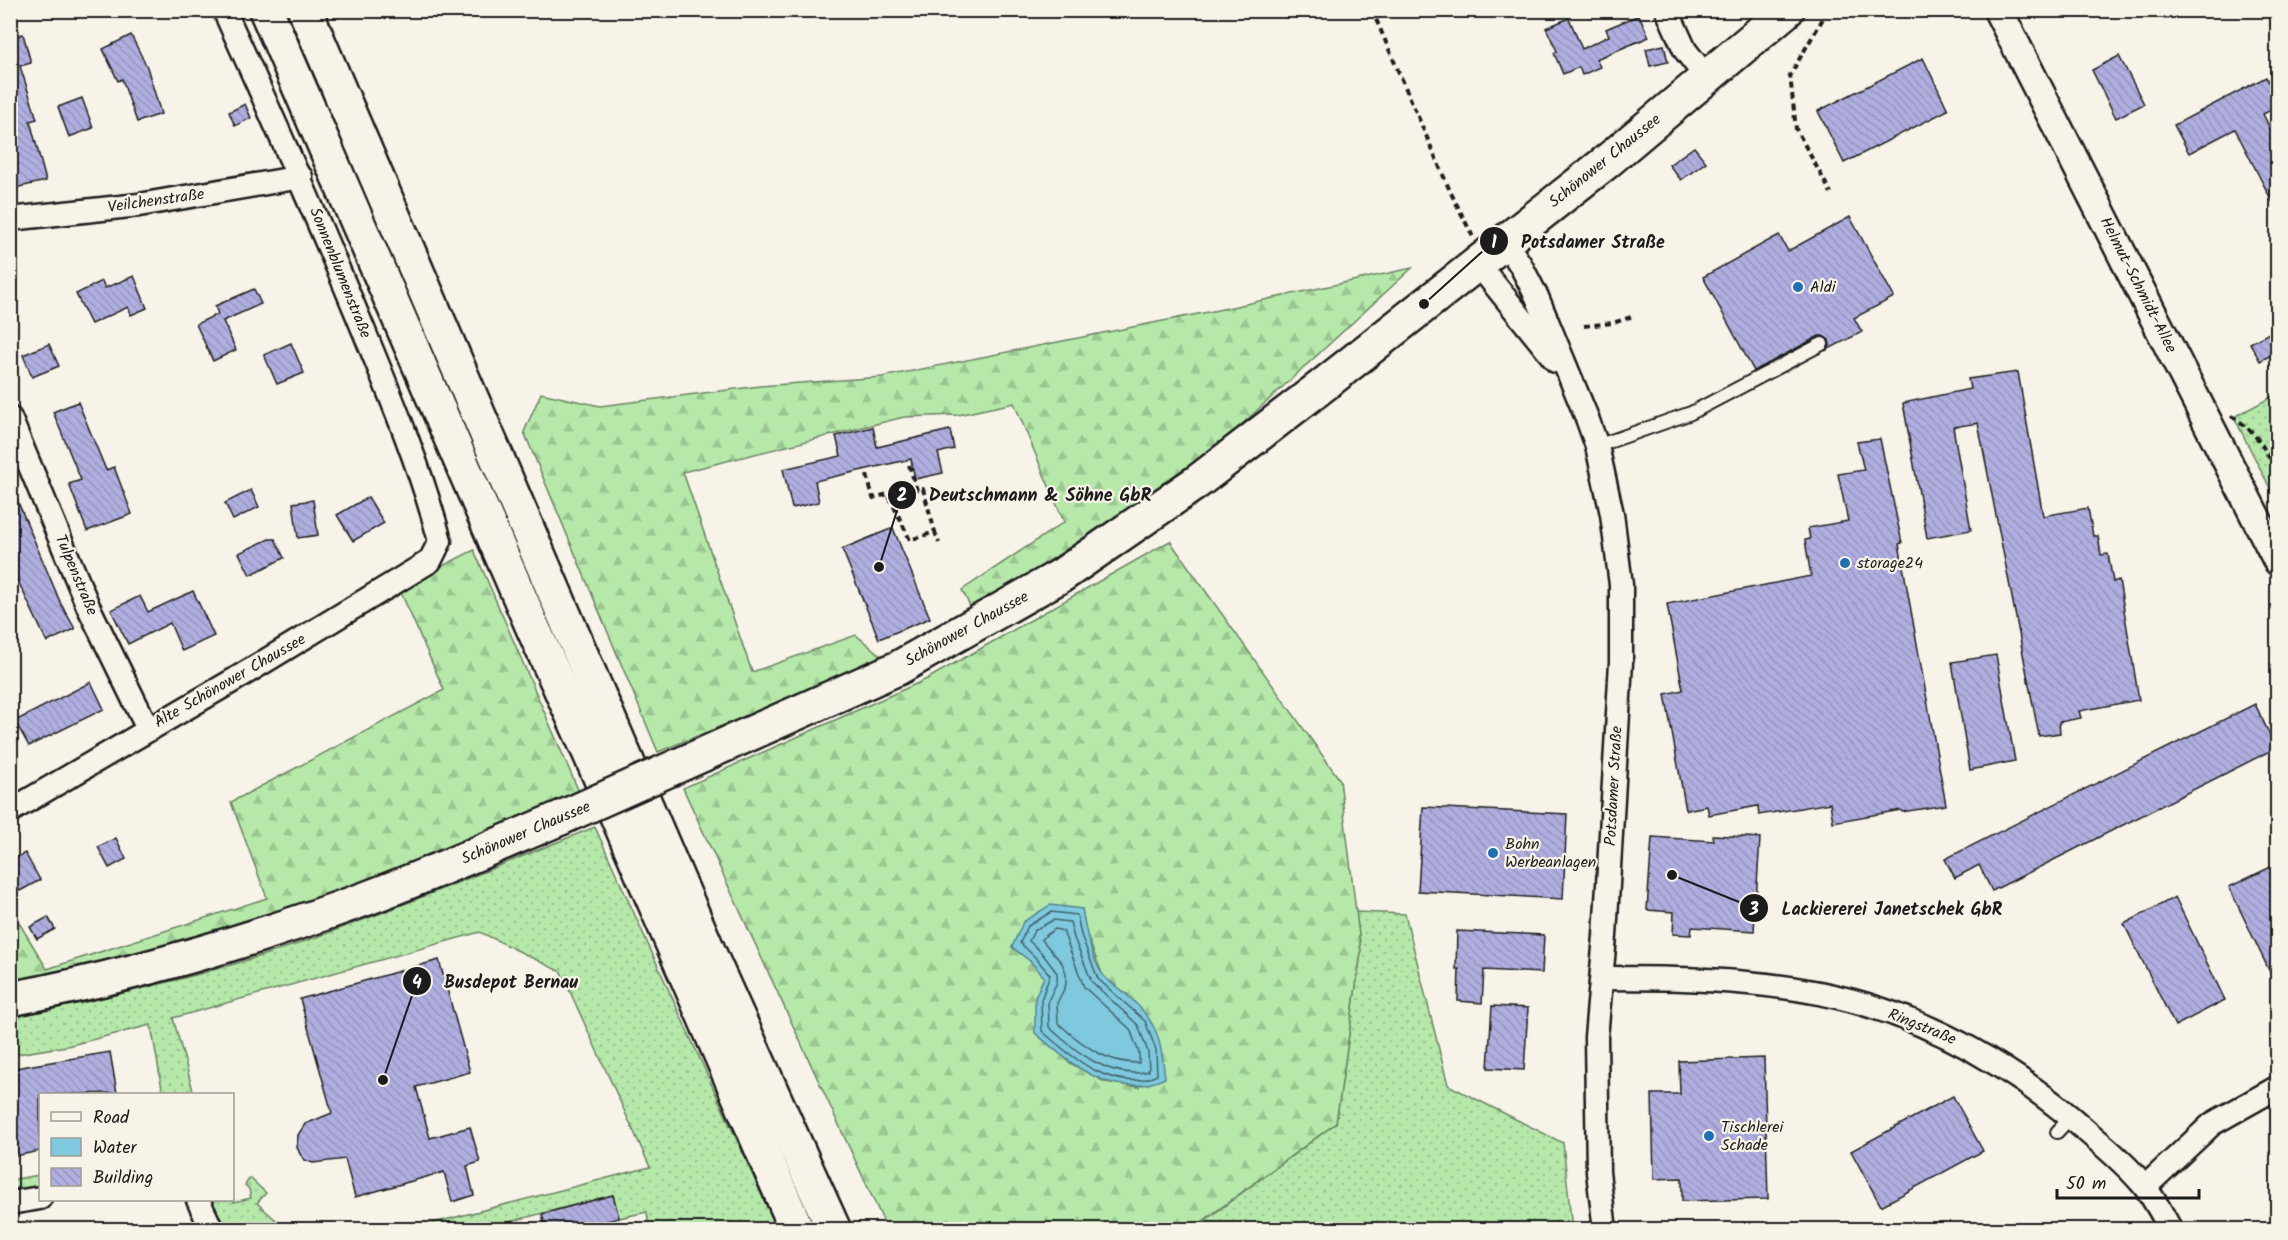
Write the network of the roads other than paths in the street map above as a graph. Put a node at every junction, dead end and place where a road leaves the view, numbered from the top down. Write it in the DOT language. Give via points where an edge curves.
graph roads {
  1 [pos="224,10"];
  2 [pos="266,10"];
  3 [pos="305,10"];
  4 [pos="1667,10"];
  5 [pos="1787,10"];
  6 [pos="1998,10"];
  7 [pos="1706,77"];
  8 [pos="301,177"];
  9 [pos="10,219"];
  10 [pos="1486,249"];
  11 [pos="1822,344"];
  12 [pos="1574,383"];
  13 [pos="10,418"];
  14 [pos="1597,446"];
  15 [pos="440,542"];
  16 [pos="2277,561"];
  17 [pos="148,729"];
  18 [pos="10,811"];
  19 [pos="1602,978"];
  20 [pos="10,999"];
  21 [pos="2277,1087"];
  22 [pos="2145,1187"];
  23 [pos="39,1198"];
  24 [pos="198,1201"];
  25 [pos="10,1203"];
  26 [pos="212,1230"];
  27 [pos="797,1230"];
  28 [pos="834,1230"];
  29 [pos="1605,1230"];
  30 [pos="2172,1230"];
  1 -- 8 [label="street, Sonnenblumenstraße"];
  2 -- 27 [label="main road"];
  3 -- 28 [label="main road" via="713,962"];
  4 -- 7 [label="street" via="1684,50"];
  5 -- 7 [label="main road, Schönower Chaussee"];
  6 -- 16 [label="street, Helmut-Schmidt-Allee"];
  7 -- 10 [label="main road, Schönower Chaussee" via="1605,163"];
  8 -- 9 [label="street, Veilchenstraße" via="139,205"];
  8 -- 15 [label="street, Sonnenblumenstraße" via="407,437"];
  10 -- 12 [label="street, Potsdamer Straße"];
  10 -- 12 [label="street, Potsdamer Straße" via="1525,273"];
  10 -- 20 [label="main road, Schönower Chaussee, bridge" via="1197,482 1062,575 898,668 442,869 230,944"];
  11 -- 14 [label="lane" via="1691,413"];
  12 -- 14 [label="street, Potsdamer Straße"];
  13 -- 17 [label="street, Tulpenstraße" via="88,606"];
  14 -- 19 [label="street, Potsdamer Straße" via="1612,514 1621,585 1621,662"];
  15 -- 17 [label="street, Alte Schönower Chaussee" via="430,561"];
  17 -- 18 [label="street, Alte Schönower Chaussee"];
  19 -- 22 [label="street, Ringstraße" via="1760,984 1848,1000 1918,1023 1999,1065 2058,1106 2064,1125 2121,1161"];
  19 -- 29 [label="street, Potsdamer Straße" via="1596,1037 1596,1114"];
  21 -- 22 [label="street" via="2212,1124"];
  22 -- 30 [label="street, Ringstraße"];
  23 -- 25 [label="street"];
  24 -- 26 [label="street"];
}
